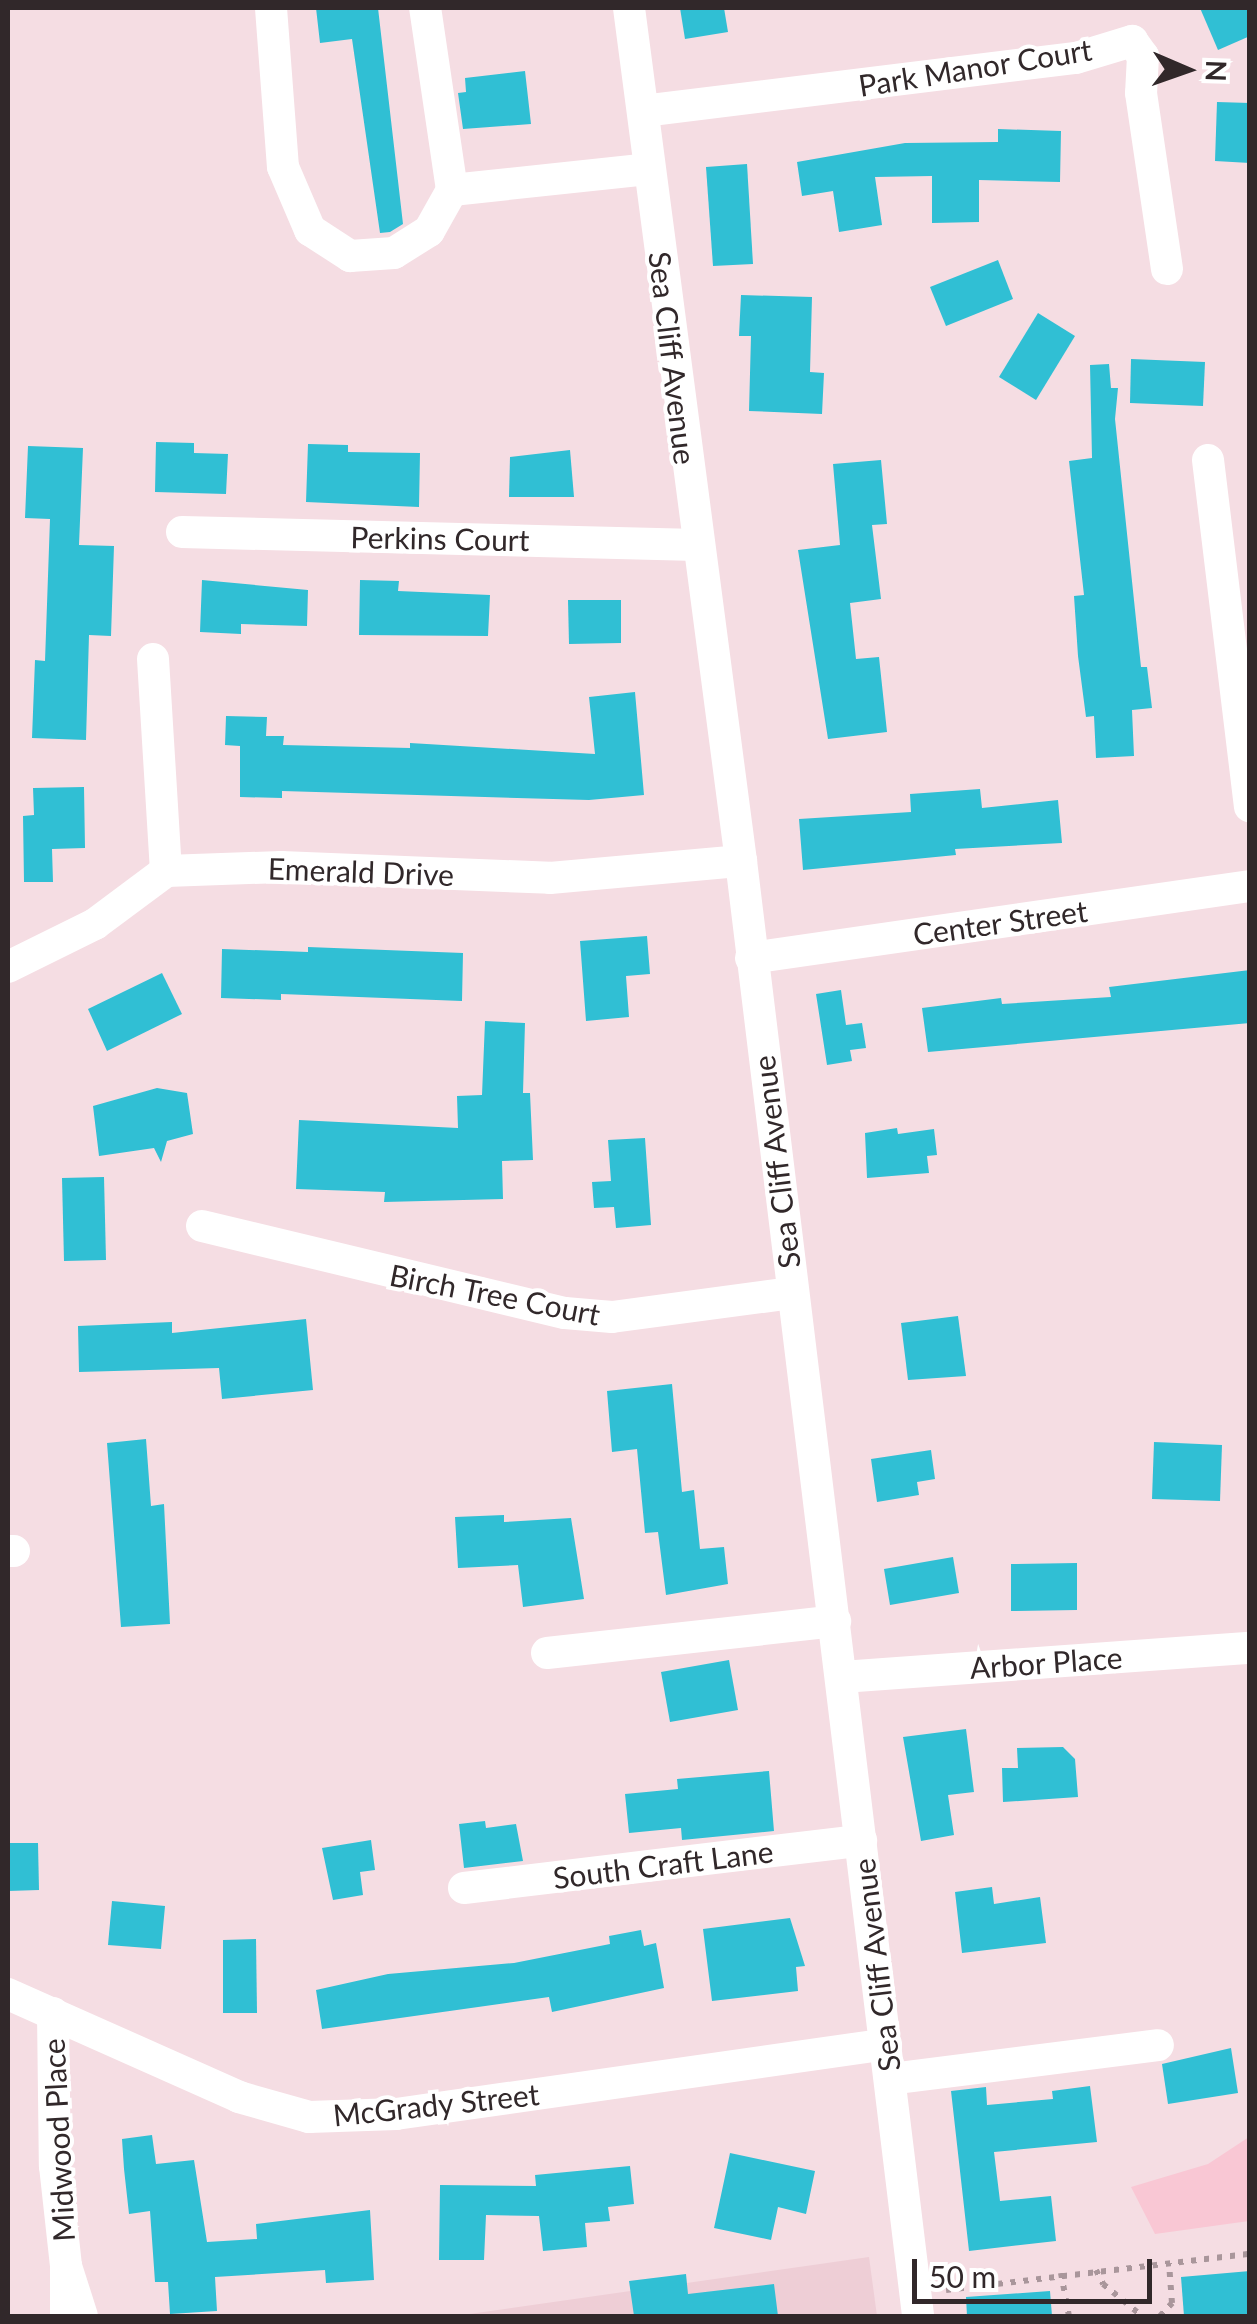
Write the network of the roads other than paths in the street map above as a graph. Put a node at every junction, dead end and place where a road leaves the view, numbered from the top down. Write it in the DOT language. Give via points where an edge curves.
graph roads {
  1 [pos="271,8"];
  2 [pos="425,8"];
  3 [pos="629,8"];
  4 [pos="643,112"];
  5 [pos="648,169"];
  6 [pos="452,190"];
  7 [pos="1168,269"];
  8 [pos="1208,460"];
  9 [pos="182,532"];
  10 [pos="697,545"];
  11 [pos="153,659"];
  12 [pos="1250,806"];
  13 [pos="742,860"];
  14 [pos="166,871"];
  15 [pos="1250,886"];
  16 [pos="751,958"];
  17 [pos="8,966"];
  18 [pos="202,1226"];
  19 [pos="792,1293"];
  20 [pos="835,1621"];
  21 [pos="1250,1648"];
  22 [pos="547,1653"];
  23 [pos="842,1678"];
  24 [pos="861,1840"];
  25 [pos="464,1888"];
  26 [pos="8,1994"];
  27 [pos="52,2013"];
  28 [pos="886,2044"];
  29 [pos="1158,2045"];
  30 [pos="890,2079"];
  31 [pos="66,2266"];
  32 [pos="66,2316"];
  33 [pos="82,2316"];
  34 [pos="918,2316"];
  1 -- 6 [label="street" via="284,166 310,230 350,256 394,253 430,231"];
  2 -- 6 [label="street"];
  3 -- 4 [label="street, Sea Cliff Avenue"];
  4 -- 5 [label="street, Sea Cliff Avenue"];
  4 -- 7 [label="street, Park Manor Court" via="1076,58 1132,41 1144,56 1141,93"];
  5 -- 6 [label="street"];
  5 -- 10 [label="street, Sea Cliff Avenue"];
  8 -- 12 [label="street"];
  9 -- 10 [label="street, Perkins Court"];
  10 -- 13 [label="street, Sea Cliff Avenue"];
  11 -- 14 [label="street"];
  13 -- 14 [label="street, Emerald Drive" via="550,878 281,867"];
  13 -- 16 [label="street, Sea Cliff Avenue"];
  14 -- 17 [label="street" via="95,924"];
  15 -- 16 [label="street, Center Street"];
  16 -- 19 [label="street, Sea Cliff Avenue"];
  18 -- 19 [label="street, Birch Tree Court" via="565,1313 612,1317"];
  19 -- 20 [label="street, Sea Cliff Avenue"];
  20 -- 22 [label="street"];
  20 -- 23 [label="street, Sea Cliff Avenue"];
  21 -- 23 [label="street, Arbor Place"];
  23 -- 24 [label="street, Sea Cliff Avenue"];
  24 -- 25 [label="street, South Craft Lane"];
  24 -- 28 [label="street, Sea Cliff Avenue"];
  26 -- 27 [label="street, McGrady Street"];
  27 -- 28 [label="street, McGrady Street" via="239,2097 309,2117 396,2114"];
  27 -- 31 [label="street, Midwood Place" via="54,2166"];
  28 -- 30 [label="street, Sea Cliff Avenue"];
  29 -- 30 [label="street"];
  30 -- 34 [label="street, Sea Cliff Avenue"];
  31 -- 32 [label="street, Midwood Place"];
  31 -- 33 [label="street, Midwood Place"];
}
